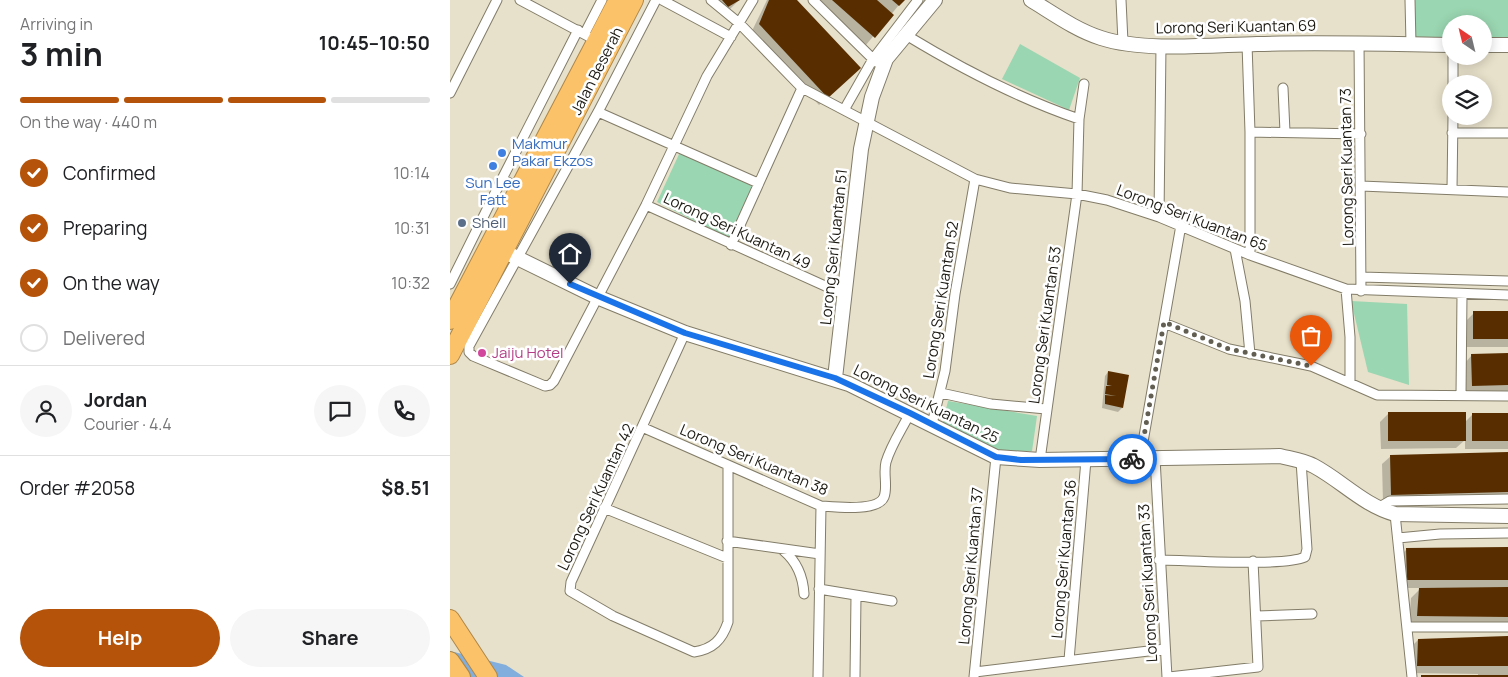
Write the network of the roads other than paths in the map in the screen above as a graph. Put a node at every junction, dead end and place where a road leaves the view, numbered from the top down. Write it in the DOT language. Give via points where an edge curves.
graph roads {
  1 [pos="497,0"];
  2 [pos="520,0"];
  3 [pos="602,0"];
  4 [pos="618,0"];
  5 [pos="634,0"];
  6 [pos="656,0"];
  7 [pos="662,0"];
  8 [pos="711,0"];
  9 [pos="753,0"];
  10 [pos="813,0"];
  11 [pos="918,0"];
  12 [pos="935,0"];
  13 [pos="1031,0"];
  14 [pos="1121,0"];
  15 [pos="1410,0"];
  16 [pos="739,23"];
  17 [pos="586,35"];
  18 [pos="906,35"];
  19 [pos="731,37"];
  20 [pos="1123,42"];
  21 [pos="1359,42"];
  22 [pos="1247,44"];
  23 [pos="1411,44"];
  24 [pos="1160,45"];
  25 [pos="1442,45"];
  26 [pos="1492,45"];
  27 [pos="1508,45"];
  28 [pos="877,63"];
  29 [pos="1084,84"];
  30 [pos="802,88"];
  31 [pos="1283,88"];
  32 [pos="450,93"];
  33 [pos="844,110"];
  34 [pos="598,112"];
  35 [pos="1078,119"];
  36 [pos="865,120"];
  37 [pos="1452,125"];
  38 [pos="1250,132"];
  39 [pos="1285,132"];
  40 [pos="1452,133"];
  41 [pos="1508,133"];
  42 [pos="1361,134"];
  43 [pos="674,146"];
  44 [pos="502,179"];
  45 [pos="975,180"];
  46 [pos="758,183"];
  47 [pos="1361,186"];
  48 [pos="519,188"];
  49 [pos="1452,190"];
  50 [pos="1508,192"];
  51 [pos="1077,194"];
  52 [pos="646,205"];
  53 [pos="1158,217"];
  54 [pos="1181,225"];
  55 [pos="731,245"];
  56 [pos="1235,249"];
  57 [pos="504,252"];
  58 [pos="1250,255"];
  59 [pos="454,267"];
  60 [pos="1361,277"];
  61 [pos="1508,281"];
  62 [pos="450,284"];
  63 [pos="1346,289"];
  64 [pos="1361,291"];
  65 [pos="845,295"];
  66 [pos="1462,295"];
  67 [pos="1508,295"];
  68 [pos="597,297"];
  69 [pos="450,320"];
  70 [pos="1164,322"];
  71 [pos="685,333"];
  72 [pos="1250,354"];
  73 [pos="450,355"];
  74 [pos="835,378"];
  75 [pos="1350,382"];
  76 [pos="941,393"];
  77 [pos="1461,395"];
  78 [pos="1508,396"];
  79 [pos="1046,409"];
  80 [pos="910,413"];
  81 [pos="932,424"];
  82 [pos="644,428"];
  83 [pos="996,457"];
  84 [pos="1155,458"];
  85 [pos="1140,459"];
  86 [pos="1040,460"];
  87 [pos="1086,460"];
  88 [pos="1301,460"];
  89 [pos="728,467"];
  90 [pos="1508,499"];
  91 [pos="1384,504"];
  92 [pos="821,506"];
  93 [pos="604,508"];
  94 [pos="1395,514"];
  95 [pos="1508,516"];
  96 [pos="1508,533"];
  97 [pos="1398,538"];
  98 [pos="727,541"];
  99 [pos="784,550"];
  100 [pos="820,554"];
  101 [pos="727,558"];
  102 [pos="1159,560"];
  103 [pos="1253,561"];
  104 [pos="819,589"];
  105 [pos="804,594"];
  106 [pos="856,596"];
  107 [pos="892,601"];
  108 [pos="1312,614"];
  109 [pos="1257,616"];
  110 [pos="450,619"];
  111 [pos="1407,627"];
  112 [pos="1508,627"];
  113 [pos="1165,648"];
  114 [pos="1069,660"];
  115 [pos="450,661"];
  116 [pos="975,674"];
  117 [pos="461,677"];
  118 [pos="488,677"];
  119 [pos="818,677"];
  120 [pos="855,677"];
  121 [pos="1168,677"];
  122 [pos="1412,677"];
  1 -- 32 [label="street"];
  2 -- 17 [label="street"];
  3 -- 17 [label="street"];
  4 -- 17 [label="highway, Jalan Beserah"];
  5 -- 57 [label="highway, Jalan Beserah"];
  6 -- 34 [label="street"];
  7 -- 19 [label="street"];
  8 -- 16 [label="street, Lorong Seri Kuantan 65"];
  9 -- 16 [label="street"];
  10 -- 28 [label="street"];
  11 -- 28 [label="street"];
  12 -- 18 [label="street, Lorong Seri Kuantan 51"];
  13 -- 20 [label="street, Lorong Seri Kuantan 69" via="1083,31"];
  14 -- 20 [label="street"];
  15 -- 23 [label="street"];
  16 -- 19 [label="street"];
  16 -- 30 [label="street, Lorong Seri Kuantan 65"];
  17 -- 44 [label="street"];
  17 -- 48 [label="highway, Jalan Beserah"];
  18 -- 28 [label="street, Lorong Seri Kuantan 51"];
  18 -- 35 [label="street" via="989,82 1035,104"];
  19 -- 43 [label="street" via="707,76"];
  20 -- 24 [label="street, Lorong Seri Kuantan 69"];
  21 -- 22 [label="street, Lorong Seri Kuantan 69"];
  21 -- 23 [label="street, Lorong Seri Kuantan 69"];
  21 -- 42 [label="street, Lorong Seri Kuantan 73"];
  22 -- 24 [label="street, Lorong Seri Kuantan 69"];
  22 -- 38 [label="street"];
  23 -- 25 [label="street, Lorong Seri Kuantan 69"];
  24 -- 53 [label="street"];
  26 -- 27 [label="street"];
  28 -- 33 [label="street"];
  28 -- 36 [label="street, Lorong Seri Kuantan 51"];
  29 -- 35 [label="street, Lorong Seri Kuantan 53"];
  30 -- 33 [label="street, Lorong Seri Kuantan 65"];
  30 -- 46 [label="street"];
  31 -- 39 [label="street"];
  33 -- 36 [label="street, Lorong Seri Kuantan 65"];
  34 -- 43 [label="street"];
  34 -- 57 [label="street"];
  35 -- 51 [label="street, Lorong Seri Kuantan 53"];
  36 -- 45 [label="street, Lorong Seri Kuantan 65"];
  36 -- 65 [label="street, Lorong Seri Kuantan 51"];
  37 -- 40 [label="street"];
  38 -- 39 [label="street"];
  38 -- 58 [label="street"];
  39 -- 42 [label="street"];
  40 -- 41 [label="street"];
  40 -- 49 [label="street"];
  42 -- 47 [label="street, Lorong Seri Kuantan 73"];
  43 -- 46 [label="street"];
  43 -- 52 [label="street"];
  44 -- 48 [label="street"];
  44 -- 59 [label="street"];
  45 -- 51 [label="street, Lorong Seri Kuantan 65" via="1010,188"];
  45 -- 76 [label="street, Lorong Seri Kuantan 52"];
  46 -- 55 [label="street"];
  47 -- 49 [label="street"];
  47 -- 60 [label="street, Lorong Seri Kuantan 73"];
  48 -- 57 [label="highway, Jalan Beserah"];
  49 -- 50 [label="street"];
  51 -- 53 [label="street, Lorong Seri Kuantan 65" via="1108,200"];
  51 -- 79 [label="street, Lorong Seri Kuantan 53"];
  52 -- 55 [label="street, Lorong Seri Kuantan 49"];
  52 -- 68 [label="street"];
  53 -- 54 [label="street, Lorong Seri Kuantan 65"];
  54 -- 56 [label="street, Lorong Seri Kuantan 65"];
  54 -- 70 [label="street"];
  55 -- 65 [label="street, Lorong Seri Kuantan 49"];
  56 -- 58 [label="street, Lorong Seri Kuantan 65"];
  56 -- 72 [label="street"];
  57 -- 68 [label="street, Lorong Seri Kuantan 25"];
  57 -- 68 [label="street" via="469,346 469,352 474,356 545,386 550,385"];
  57 -- 69 [label="highway, Jalan Beserah"];
  57 -- 73 [label="highway, Jalan Beserah"];
  58 -- 63 [label="street, Lorong Seri Kuantan 65"];
  59 -- 62 [label="street"];
  60 -- 61 [label="street"];
  60 -- 64 [label="street, Lorong Seri Kuantan 73"];
  63 -- 64 [label="street, Lorong Seri Kuantan 65"];
  63 -- 75 [label="street"];
  64 -- 66 [label="street, Lorong Seri Kuantan 65"];
  65 -- 74 [label="street, Lorong Seri Kuantan 51"];
  66 -- 67 [label="street, Lorong Seri Kuantan 65"];
  66 -- 77 [label="street"];
  68 -- 71 [label="street, Lorong Seri Kuantan 25"];
  70 -- 72 [label="street" via="1201,339"];
  70 -- 85 [label="street"];
  71 -- 74 [label="street, Lorong Seri Kuantan 25"];
  71 -- 82 [label="street, Lorong Seri Kuantan 42"];
  72 -- 75 [label="street" via="1311,366"];
  74 -- 80 [label="street, Lorong Seri Kuantan 25"];
  75 -- 77 [label="street" via="1378,395"];
  76 -- 79 [label="street" via="991,404"];
  76 -- 81 [label="street, Lorong Seri Kuantan 52"];
  77 -- 78 [label="street"];
  79 -- 86 [label="street, Lorong Seri Kuantan 53"];
  80 -- 81 [label="street, Lorong Seri Kuantan 25"];
  80 -- 92 [label="street, Lorong Seri Kuantan 38" via="885,463 884,496 879,503 859,507"];
  81 -- 83 [label="street, Lorong Seri Kuantan 25"];
  82 -- 89 [label="street, Lorong Seri Kuantan 38"];
  82 -- 93 [label="street, Lorong Seri Kuantan 42"];
  83 -- 86 [label="street, Lorong Seri Kuantan 25"];
  83 -- 116 [label="street, Lorong Seri Kuantan 37"];
  84 -- 85 [label="street, Lorong Seri Kuantan 25"];
  84 -- 88 [label="street, Lorong Seri Kuantan 25" via="1280,456"];
  84 -- 102 [label="street, Lorong Seri Kuantan 33"];
  85 -- 87 [label="street, Lorong Seri Kuantan 25"];
  86 -- 87 [label="street, Lorong Seri Kuantan 25"];
  87 -- 114 [label="street, Lorong Seri Kuantan 36"];
  88 -- 91 [label="street, Lorong Seri Kuantan 25" via="1354,495"];
  88 -- 103 [label="street" via="1308,549 1305,557"];
  89 -- 92 [label="street, Lorong Seri Kuantan 38"];
  89 -- 98 [label="street"];
  90 -- 91 [label="street"];
  91 -- 94 [label="street, Lorong Seri Kuantan 25"];
  92 -- 100 [label="street"];
  93 -- 101 [label="street"];
  93 -- 101 [label="street, Lorong Seri Kuantan 42" via="570,591 613,616 694,652 716,644 728,622"];
  94 -- 95 [label="street, Lorong Seri Kuantan 25"];
  94 -- 97 [label="street"];
  96 -- 97 [label="street"];
  97 -- 111 [label="street"];
  98 -- 99 [label="street"];
  98 -- 101 [label="street"];
  99 -- 100 [label="street"];
  99 -- 105 [label="street" via="796,565"];
  100 -- 104 [label="street"];
  102 -- 103 [label="street"];
  102 -- 113 [label="street, Lorong Seri Kuantan 33"];
  103 -- 109 [label="street"];
  104 -- 106 [label="street"];
  104 -- 119 [label="street"];
  106 -- 107 [label="street"];
  106 -- 120 [label="street"];
  108 -- 109 [label="street"];
  109 -- 121 [label="street" via="1258,667"];
  110 -- 118 [label="highway"];
  111 -- 112 [label="street"];
  111 -- 122 [label="street"];
  113 -- 114 [label="street"];
  113 -- 121 [label="street, Lorong Seri Kuantan 33"];
  114 -- 116 [label="street"];
  115 -- 117 [label="highway"];
}
